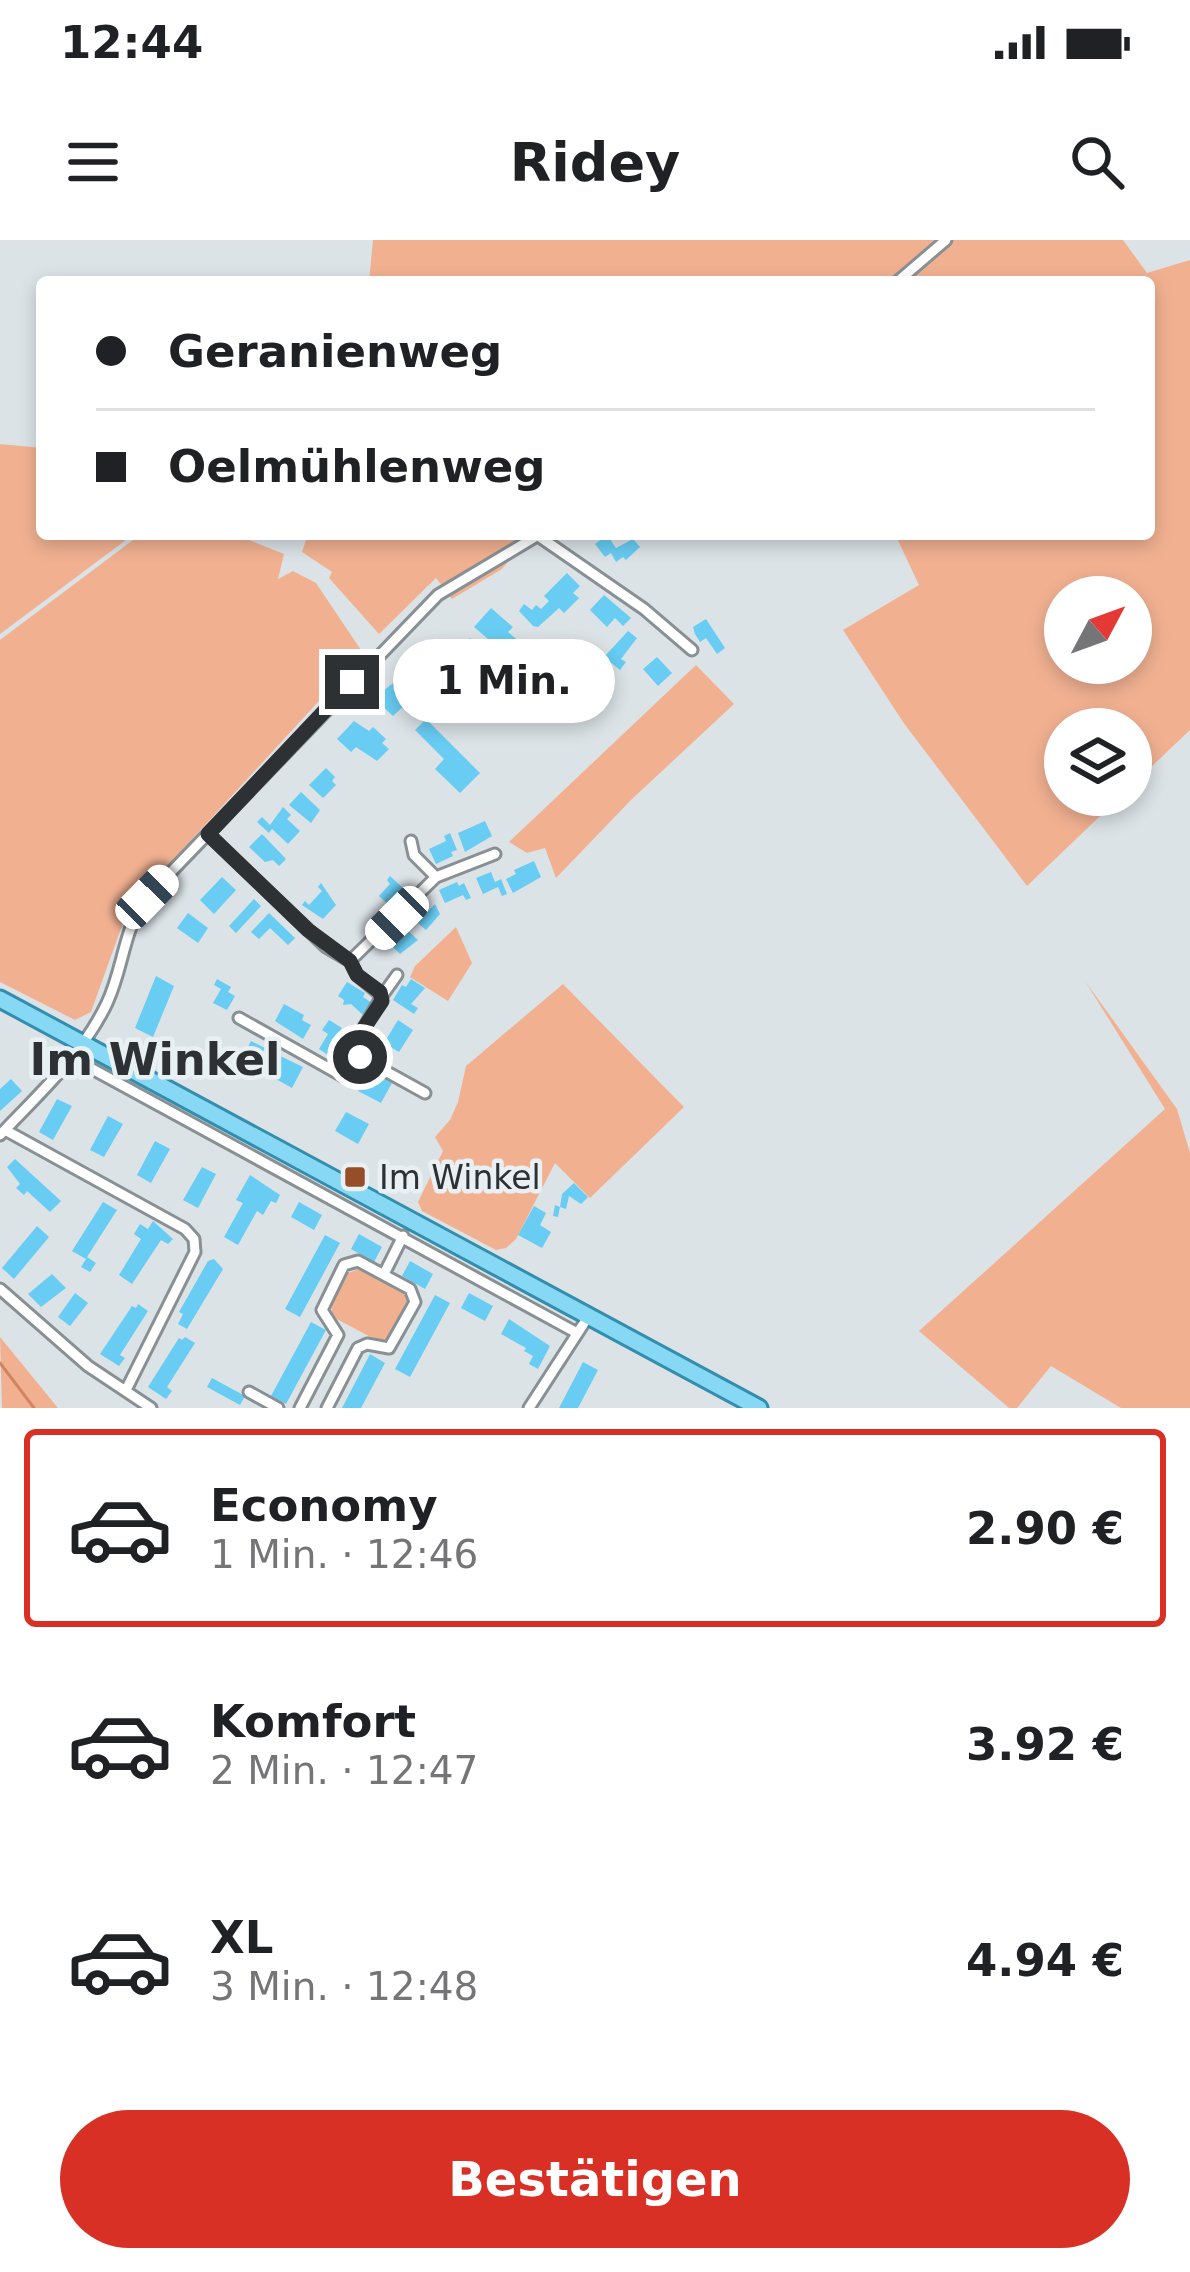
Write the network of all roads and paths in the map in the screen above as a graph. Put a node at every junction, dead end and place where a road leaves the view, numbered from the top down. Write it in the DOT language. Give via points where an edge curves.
graph roads {
  1 [pos="946,240"];
  2 [pos="904,276"];
  3 [pos="530,540"];
  4 [pos="545,540"];
  5 [pos="692,650"];
  6 [pos="208,834"];
  7 [pos="411,841"];
  8 [pos="495,854"];
  9 [pos="436,877"];
  10 [pos="350,961"];
  11 [pos="397,975"];
  12 [pos="382,998"];
  13 [pos="0,999"];
  14 [pos="239,1018"];
  15 [pos="78,1051"];
  16 [pos="360,1057"];
  17 [pos="424,1093"];
  18 [pos="3,1133"];
  19 [pos="403,1236"];
  20 [pos="384,1274"];
  21 [pos="0,1289"];
  22 [pos="588,1316"];
  23 [pos="577,1333"];
  24 [pos="126,1390"];
  25 [pos="249,1392"];
  26 [pos="152,1408"];
  27 [pos="278,1408"];
  28 [pos="300,1408"];
  29 [pos="327,1408"];
  30 [pos="530,1408"];
  31 [pos="759,1408"];
  1 -- 2 [label="street"];
  3 -- 6 [label="street" via="439,595"];
  4 -- 5 [label="street"];
  6 -- 10 [label="street"];
  6 -- 15 [label="street" via="135,914 107,1002"];
  7 -- 9 [label="street"];
  8 -- 9 [label="street"];
  9 -- 10 [label="street"];
  10 -- 12 [label="street"];
  11 -- 12 [label="street"];
  12 -- 16 [label="street" via="358,1037"];
  13 -- 15 [label="main road"];
  14 -- 16 [label="street" via="346,1078"];
  15 -- 18 [label="street"];
  15 -- 19 [label="street"];
  15 -- 22 [label="main road"];
  16 -- 17 [label="street"];
  18 -- 24 [label="street" via="194,1239 195,1252"];
  19 -- 20 [label="street"];
  19 -- 23 [label="street"];
  20 -- 28 [label="street" via="358,1261 344,1265 322,1306 337,1338"];
  20 -- 29 [label="street" via="410,1288 416,1302 389,1348 358,1348"];
  21 -- 24 [label="street"];
  22 -- 23 [label="street"];
  22 -- 31 [label="main road"];
  23 -- 30 [label="street"];
  24 -- 26 [label="street"];
  25 -- 27 [label="street"];
}
